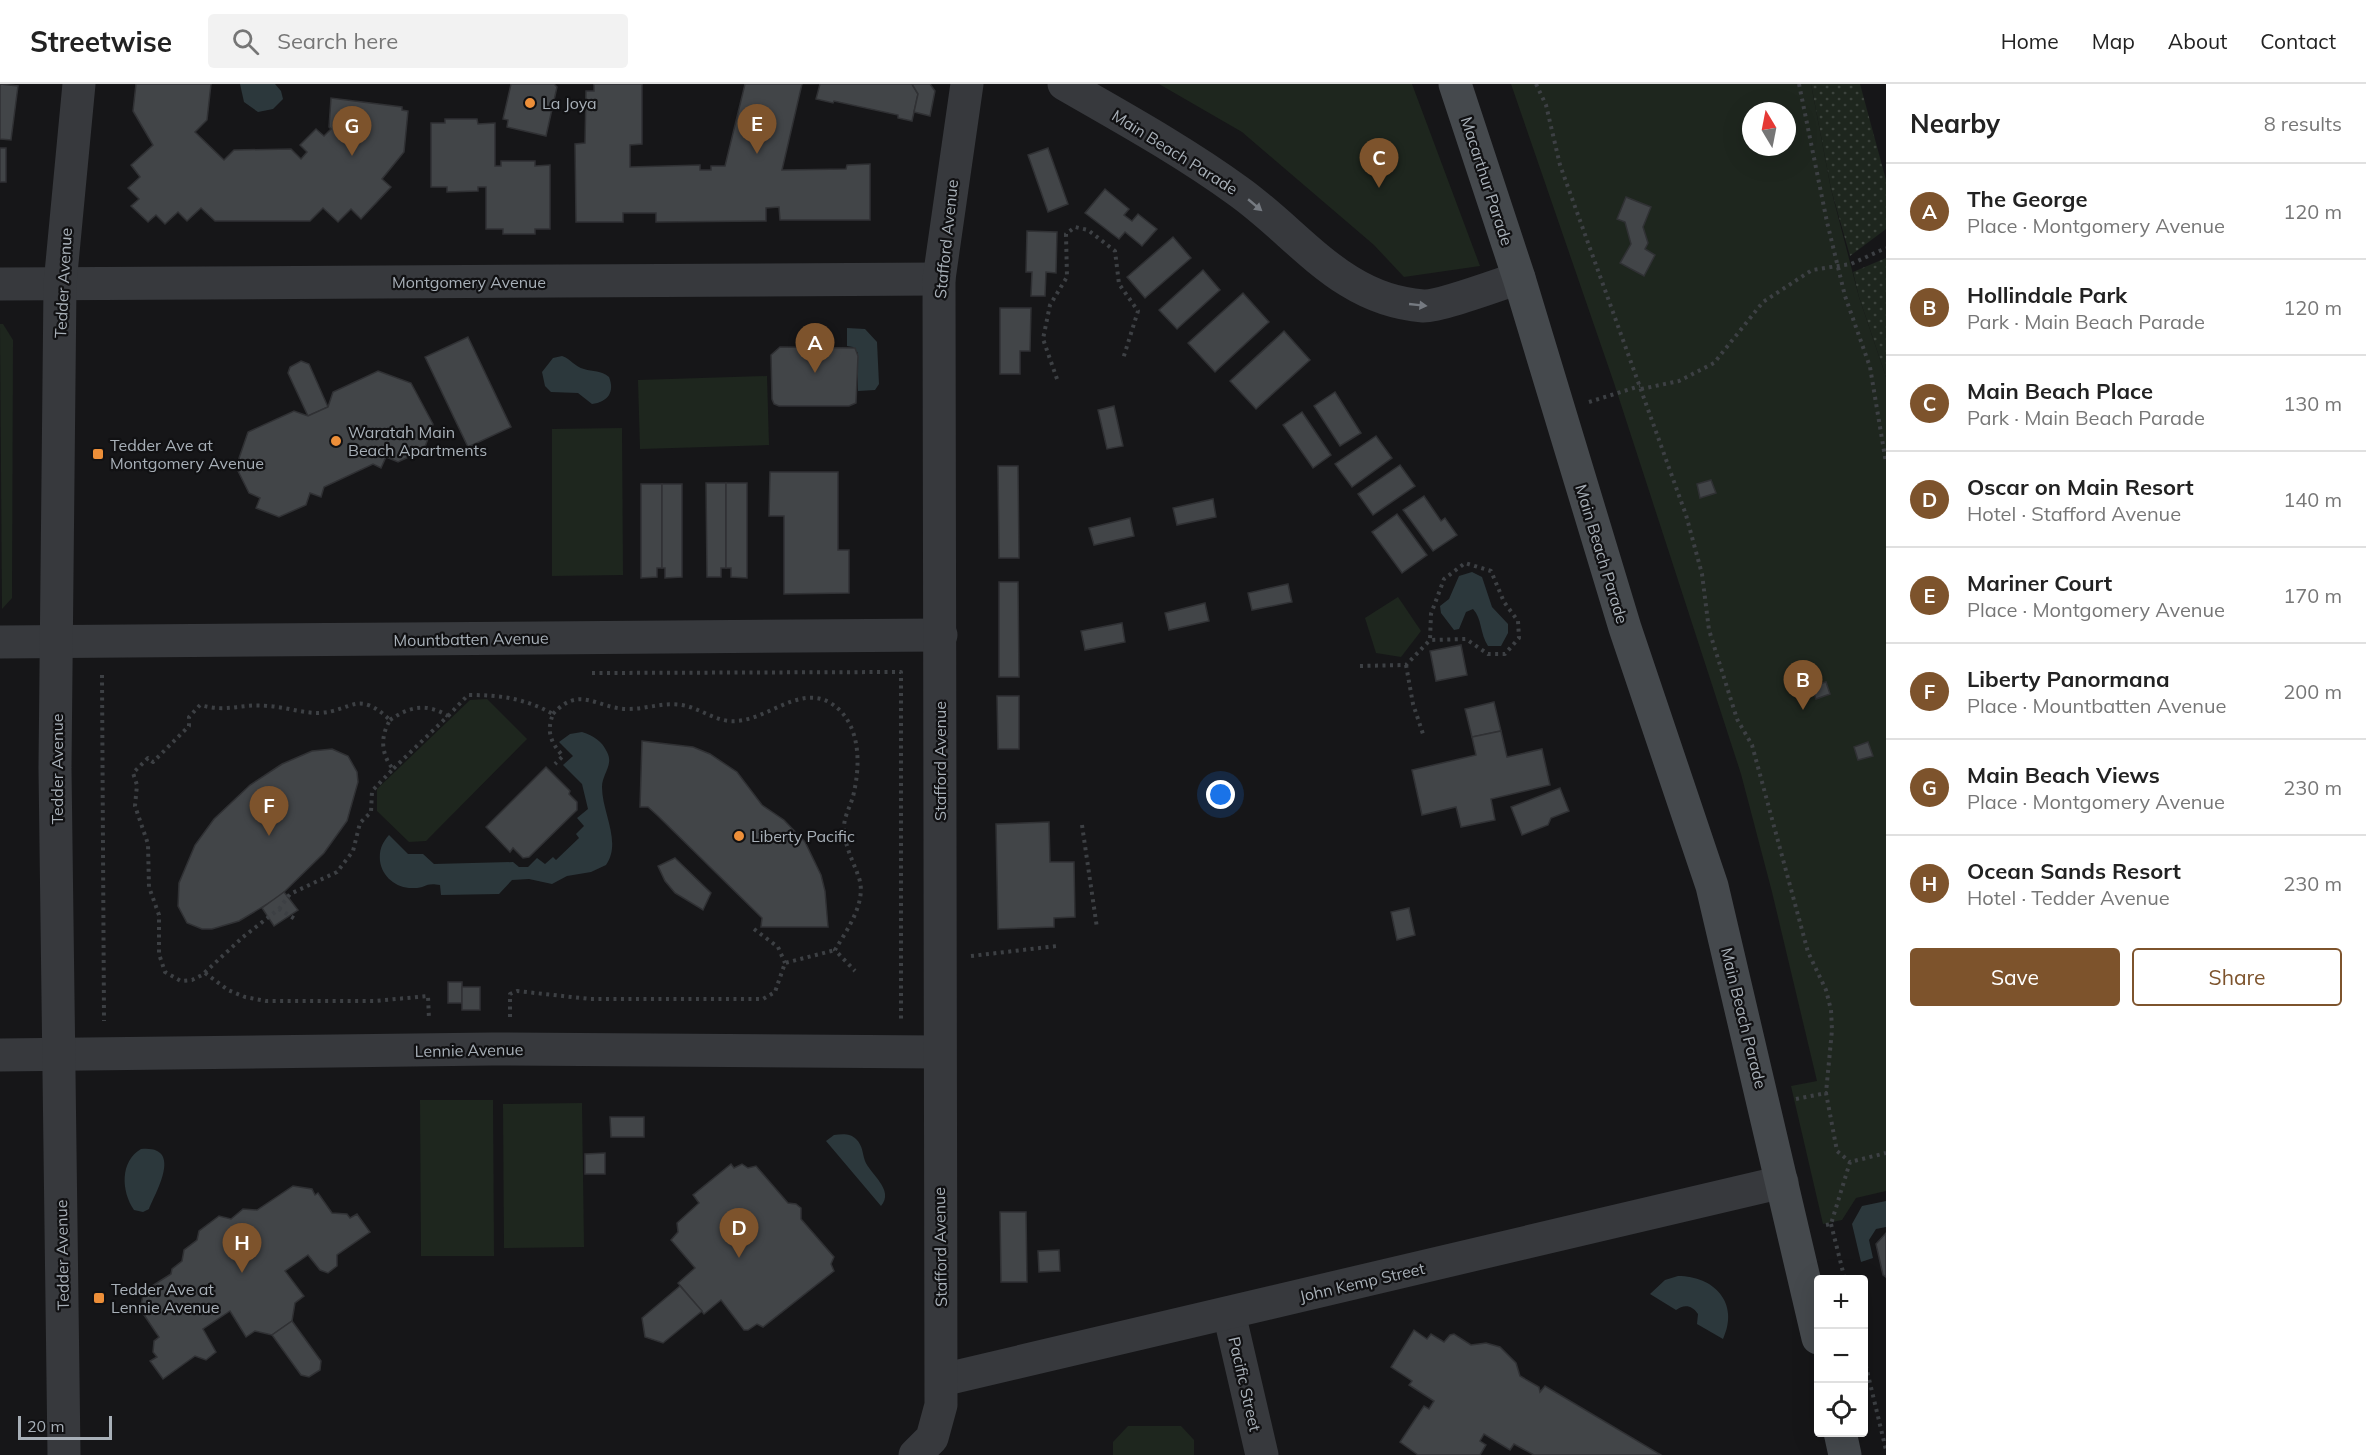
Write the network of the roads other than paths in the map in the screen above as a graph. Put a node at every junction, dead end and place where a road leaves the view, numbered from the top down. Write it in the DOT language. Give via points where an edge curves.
graph roads {
  1 [pos="79,84"];
  2 [pos="967,84"];
  3 [pos="1064,84"];
  4 [pos="1455,84"];
  5 [pos="1519,278"];
  6 [pos="939,279"];
  7 [pos="0,284"];
  8 [pos="60,284"];
  9 [pos="941,635"];
  10 [pos="0,642"];
  11 [pos="58,643"];
  12 [pos="938,1052"];
  13 [pos="0,1055"];
  14 [pos="59,1055"];
  15 [pos="1782,1182"];
  16 [pos="1229,1313"];
  17 [pos="1816,1329"];
  18 [pos="942,1380"];
  19 [pos="1841,1437"];
  20 [pos="924,1446"];
  21 [pos="64,1455"];
  22 [pos="1262,1455"];
  23 [pos="1845,1455"];
  1 -- 8 [label="street, Tedder Avenue"];
  2 -- 6 [label="street, Stafford Avenue"];
  3 -- 5 [label="street, Main Beach Parade, one-way" via="1184,154 1240,193 1342,280 1372,295 1426,307"];
  4 -- 5 [label="street, Macarthur Parade"];
  5 -- 15 [label="street, Main Beach Parade" via="1631,648 1712,886"];
  6 -- 8 [label="street, Montgomery Avenue"];
  6 -- 9 [label="street, Stafford Avenue"];
  7 -- 8 [label="street, Montgomery Avenue"];
  8 -- 11 [label="street, Tedder Avenue"];
  9 -- 11 [label="street, Mountbatten Avenue"];
  9 -- 12 [label="street, Stafford Avenue"];
  10 -- 11 [label="street, Mountbatten Avenue"];
  11 -- 14 [label="street, Tedder Avenue" via="55,768"];
  12 -- 14 [label="street, Lennie Avenue" via="492,1049"];
  12 -- 18 [label="street, Stafford Avenue"];
  13 -- 14 [label="street, Lennie Avenue"];
  14 -- 21 [label="street, Tedder Avenue"];
  15 -- 16 [label="street, John Kemp Street"];
  15 -- 17 [label="street, Main Beach Parade"];
  16 -- 18 [label="street, John Kemp Street"];
  16 -- 22 [label="street, Pacific Street"];
  18 -- 20 [label="street, Stafford Avenue" via="941,1405"];
  19 -- 23 [label="street"];
}
